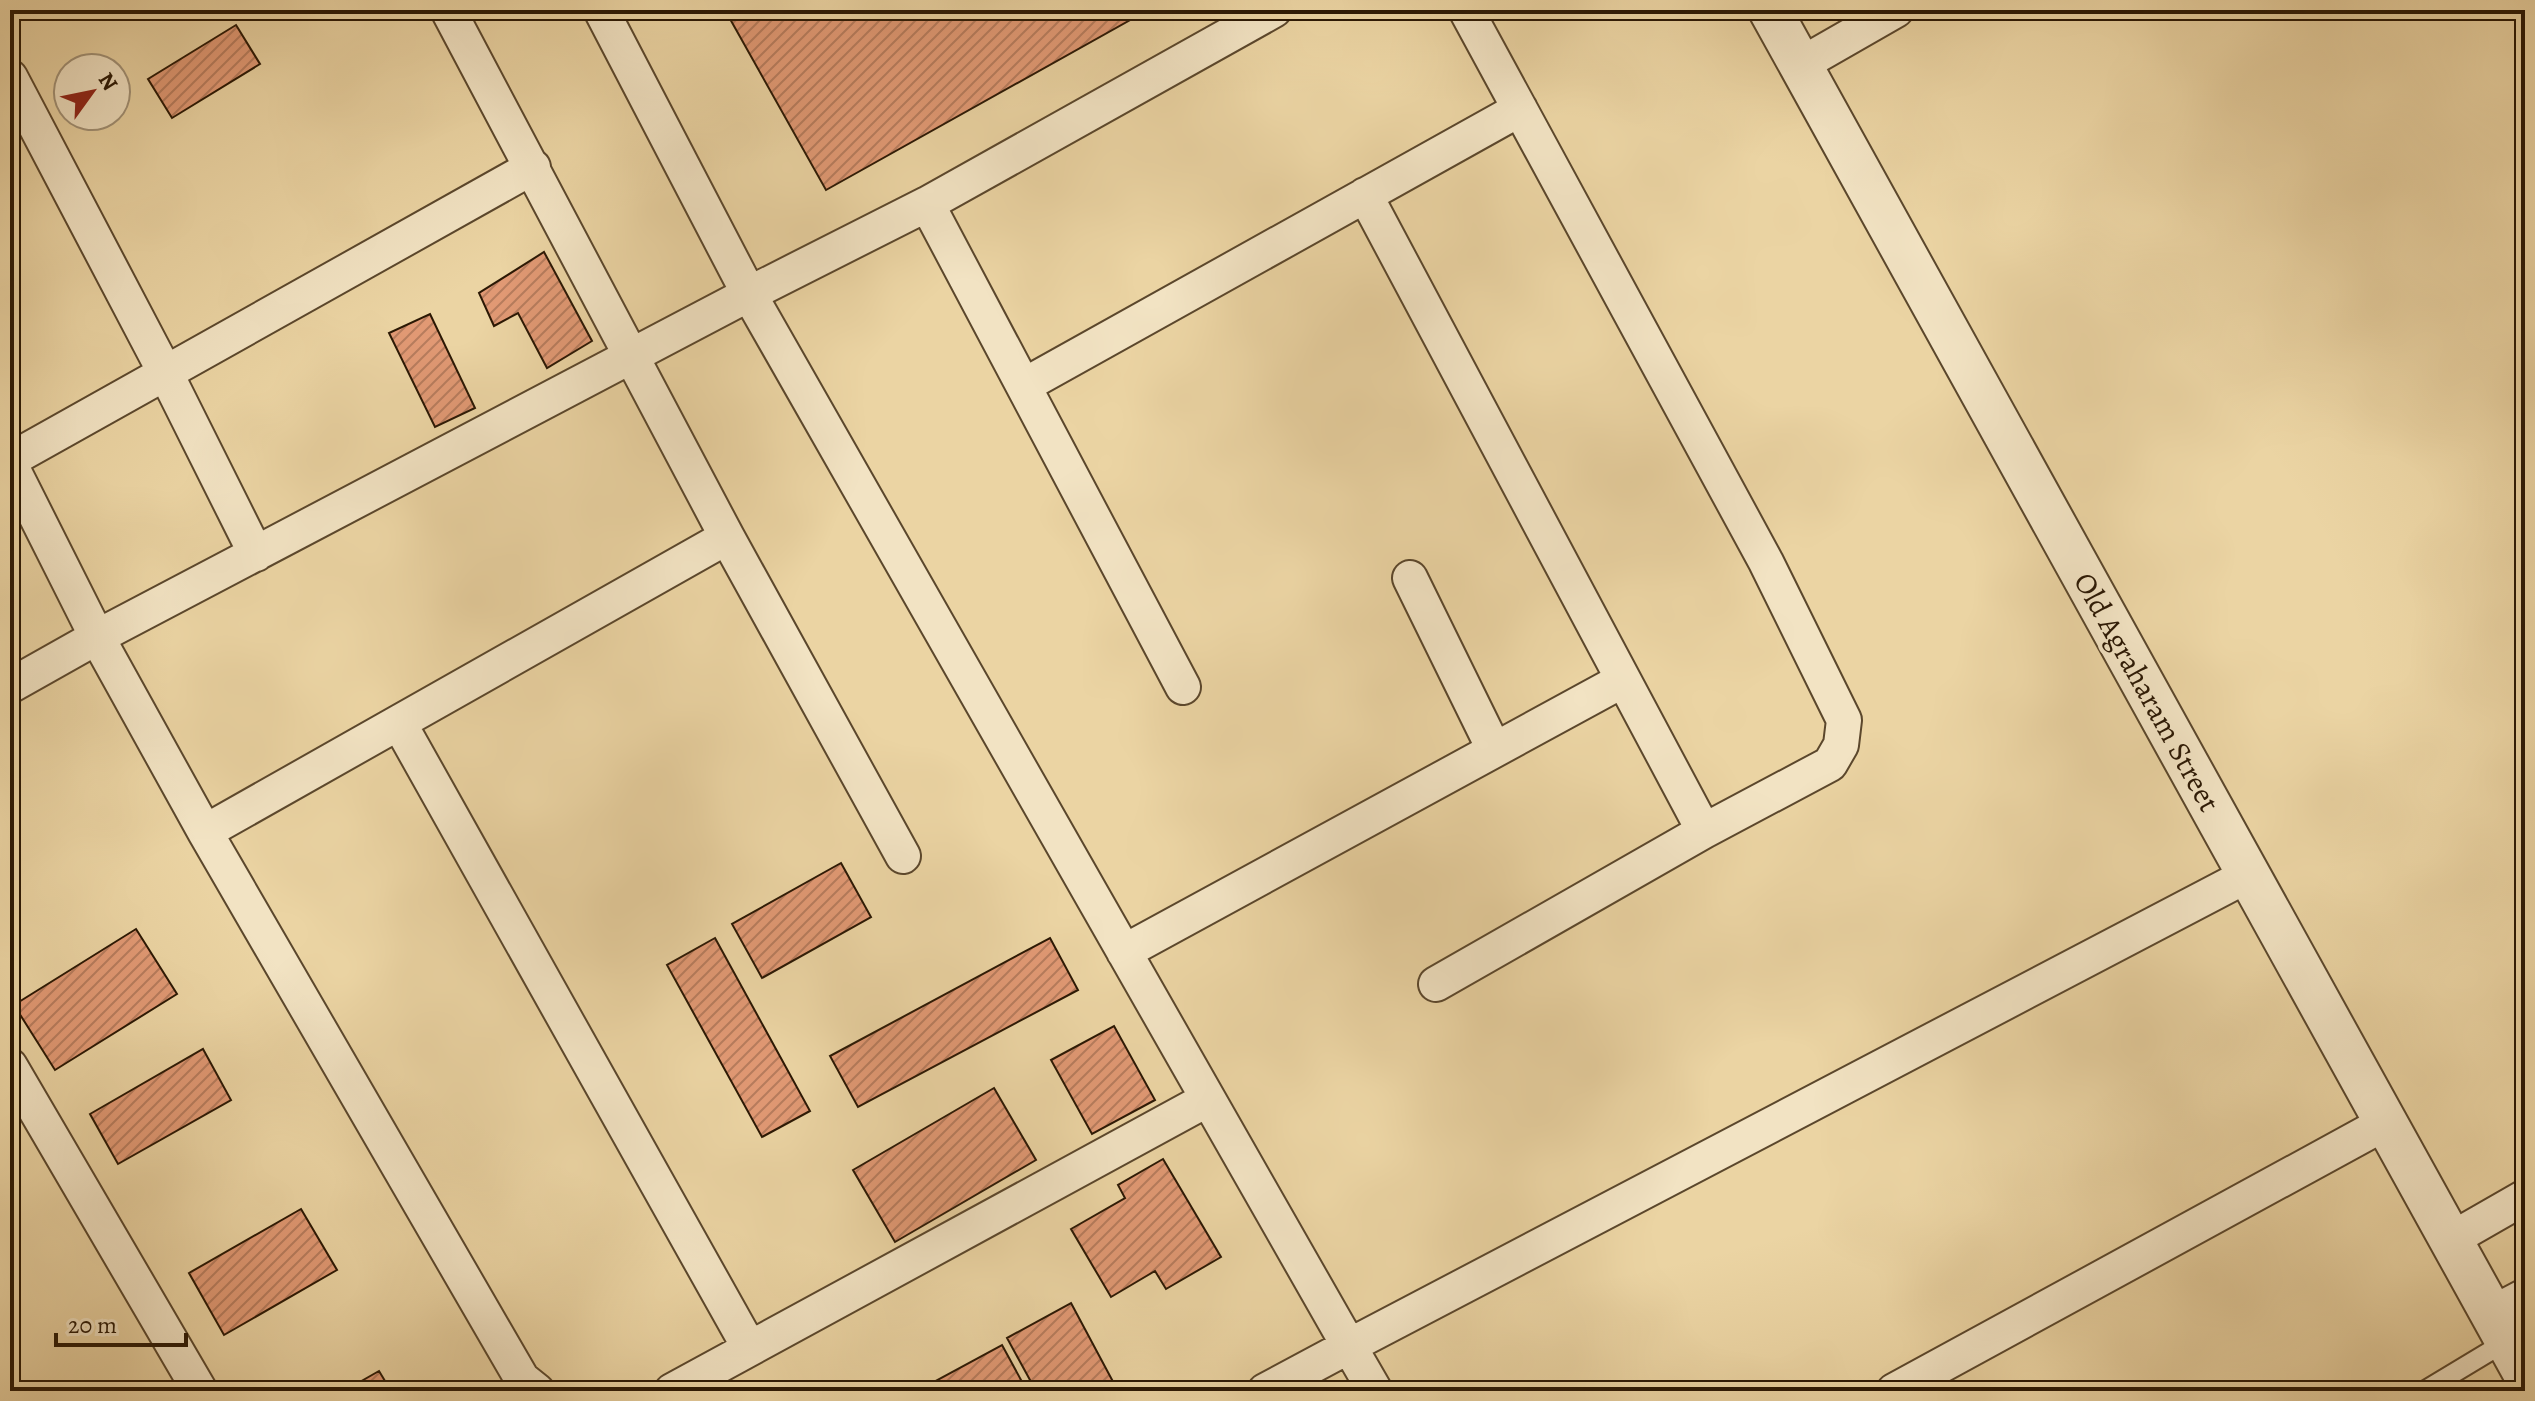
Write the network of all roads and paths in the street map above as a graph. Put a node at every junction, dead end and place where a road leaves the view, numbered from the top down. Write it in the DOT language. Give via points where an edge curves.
graph roads {
  1 [pos="448,10"];
  2 [pos="601,10"];
  3 [pos="1274,10"];
  4 [pos="1466,10"];
  5 [pos="1770,10"];
  6 [pos="1896,10"];
  7 [pos="1800,65"];
  8 [pos="10,77"];
  9 [pos="1520,109"];
  10 [pos="533,167"];
  11 [pos="1365,195"];
  12 [pos="927,204"];
  13 [pos="749,294"];
  14 [pos="632,354"];
  15 [pos="166,374"];
  16 [pos="1025,385"];
  17 [pos="10,462"];
  18 [pos="727,537"];
  19 [pos="256,554"];
  20 [pos="1410,578"];
  21 [pos="97,637"];
  22 [pos="1623,680"];
  23 [pos="10,686"];
  24 [pos="1183,687"];
  25 [pos="399,723"];
  26 [pos="1494,749"];
  27 [pos="1704,831"];
  28 [pos="205,832"];
  29 [pos="903,856"];
  30 [pos="2248,875"];
  31 [pos="1124,952"];
  32 [pos="1436,984"];
  33 [pos="10,1066"];
  34 [pos="1208,1099"];
  35 [pos="2385,1123"];
  36 [pos="2525,1197"];
  37 [pos="2450,1240"];
  38 [pos="2512,1331"];
  39 [pos="1349,1346"];
  40 [pos="749,1347"];
  41 [pos="200,1391"];
  42 [pos="537,1391"];
  43 [pos="672,1391"];
  44 [pos="1265,1391"];
  45 [pos="1375,1391"];
  46 [pos="1894,1391"];
  47 [pos="2424,1391"];
  1 -- 10 [label="street"];
  2 -- 13 [label="street"];
  3 -- 12 [label="street"];
  4 -- 9 [label="street"];
  5 -- 7 [label="street, Old Agraharam Street"];
  6 -- 7 [label="street"];
  7 -- 30 [label="street, Old Agraharam Street"];
  8 -- 15 [label="street"];
  9 -- 11 [label="street"];
  9 -- 27 [label="street" via="1766,562 1844,720 1841,745 1830,764"];
  10 -- 14 [label="street"];
  10 -- 15 [label="street"];
  11 -- 16 [label="street"];
  11 -- 22 [label="street"];
  12 -- 13 [label="street"];
  12 -- 16 [label="street"];
  13 -- 14 [label="street"];
  13 -- 31 [label="street"];
  14 -- 18 [label="street"];
  14 -- 19 [label="street"];
  15 -- 17 [label="street"];
  15 -- 19 [label="street"];
  16 -- 24 [label="street"];
  17 -- 21 [label="street"];
  18 -- 25 [label="street"];
  18 -- 29 [label="street"];
  19 -- 21 [label="street"];
  20 -- 26 [label="street"];
  21 -- 23 [label="street"];
  21 -- 28 [label="street"];
  22 -- 26 [label="street"];
  22 -- 27 [label="street"];
  25 -- 28 [label="street"];
  25 -- 40 [label="street"];
  26 -- 31 [label="street"];
  27 -- 32 [label="street"];
  28 -- 42 [label="street" via="522,1379"];
  30 -- 35 [label="street, Old Agraharam Street"];
  30 -- 39 [label="street"];
  31 -- 34 [label="street"];
  33 -- 41 [label="street"];
  34 -- 39 [label="street"];
  34 -- 40 [label="street"];
  35 -- 37 [label="street, Old Agraharam Street"];
  35 -- 46 [label="street"];
  36 -- 37 [label="street"];
  37 -- 38 [label="street, Old Agraharam Street"];
  38 -- 47 [label="lane"];
  39 -- 44 [label="street"];
  39 -- 45 [label="street"];
  40 -- 43 [label="street"];
}
